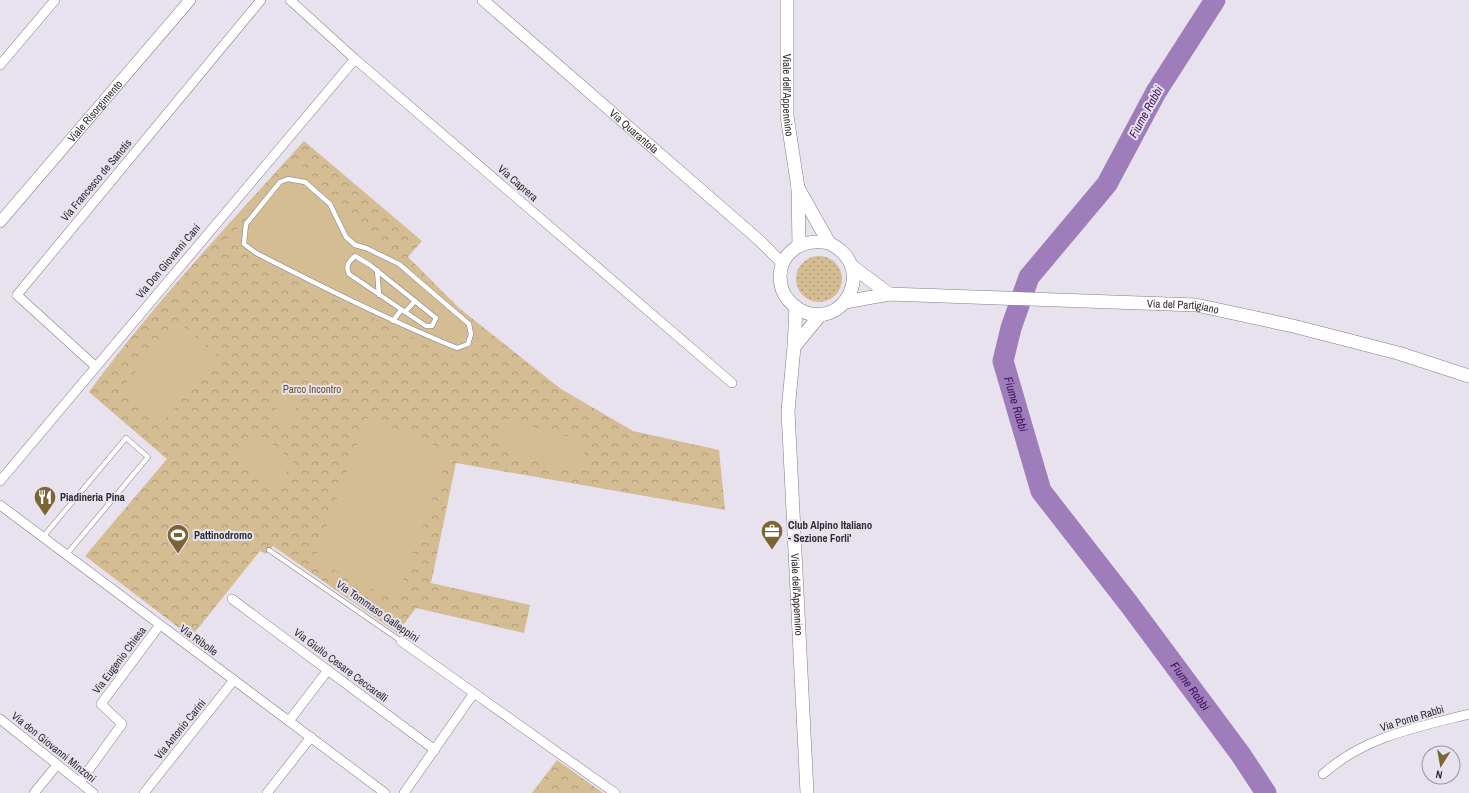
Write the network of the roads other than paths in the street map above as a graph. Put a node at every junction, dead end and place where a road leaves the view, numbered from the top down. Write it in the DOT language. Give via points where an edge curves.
graph roads {
  1 [pos="55,0"];
  2 [pos="190,0"];
  3 [pos="261,0"];
  4 [pos="290,0"];
  5 [pos="787,0"];
  6 [pos="488,2"];
  7 [pos="355,59"];
  8 [pos="0,65"];
  9 [pos="798,188"];
  10 [pos="0,222"];
  11 [pos="829,243"];
  12 [pos="799,246"];
  13 [pos="783,264"];
  14 [pos="853,267"];
  15 [pos="376,270"];
  16 [pos="889,294"];
  17 [pos="379,295"];
  18 [pos="415,301"];
  19 [pos="845,302"];
  20 [pos="796,307"];
  21 [pos="403,311"];
  22 [pos="820,314"];
  23 [pos="393,321"];
  24 [pos="794,347"];
  25 [pos="95,366"];
  26 [pos="1469,376"];
  27 [pos="732,383"];
  28 [pos="0,481"];
  29 [pos="0,505"];
  30 [pos="43,537"];
  31 [pos="269,550"];
  32 [pos="66,555"];
  33 [pos="232,599"];
  34 [pos="160,626"];
  35 [pos="401,642"];
  36 [pos="328,670"];
  37 [pos="234,680"];
  38 [pos="474,693"];
  39 [pos="1469,714"];
  40 [pos="0,719"];
  41 [pos="289,721"];
  42 [pos="311,737"];
  43 [pos="435,750"];
  44 [pos="56,765"];
  45 [pos="1323,774"];
  46 [pos="80,782"];
  47 [pos="34,793"];
  48 [pos="93,793"];
  49 [pos="144,793"];
  50 [pos="267,793"];
  51 [pos="385,793"];
  52 [pos="404,793"];
  53 [pos="615,793"];
  54 [pos="807,793"];
  1 -- 8 [label="street"];
  2 -- 10 [label="street, Viale Risorgimento"];
  3 -- 25 [label="street, Via Francesco de Sanctis" via="17,295"];
  4 -- 7 [label="street, Via Caprera"];
  5 -- 9 [label="main road, Viale dell'Appennino" via="787,116"];
  6 -- 13 [label="street, Via Quarantola" via="759,240"];
  7 -- 25 [label="street, Via Don Giovanni Cani"];
  7 -- 27 [label="street, Via Caprera"];
  9 -- 11 [label="main road, Viale dell'Appennino"];
  9 -- 12 [label="main road, Viale dell'Appennino"];
  11 -- 12 [label="main road" via="814,241"];
  11 -- 14 [label="main road, Viale dell'Appennino" via="844,252"];
  12 -- 13 [label="main road" via="789,253"];
  13 -- 20 [label="main road" via="780,273 782,288 788,301"];
  14 -- 16 [label="main road"];
  14 -- 19 [label="main road" via="854,280"];
  15 -- 17 [label="lane"];
  15 -- 17 [label="lane" via="355,256 347,268 349,274"];
  15 -- 18 [label="lane"];
  16 -- 19 [label="main road, Via del Partigiano"];
  16 -- 26 [label="main road, Via del Partigiano" via="1196,305 1398,353"];
  17 -- 21 [label="lane"];
  18 -- 21 [label="lane"];
  18 -- 21 [label="lane" via="436,318 432,326 426,326"];
  19 -- 22 [label="main road" via="830,312"];
  20 -- 22 [label="main road" via="812,314"];
  20 -- 24 [label="main road, Viale dell'Appennino"];
  21 -- 23 [label="lane"];
  22 -- 24 [label="main road"];
  23 -- 23 [label="lane" via="457,348 468,344 471,334 469,324 399,264 355,245 346,237 330,204 305,182 288,179 280,182 246,224 244,244 256,253"];
  24 -- 54 [label="main road, Viale dell'Appennino" via="788,411"];
  25 -- 28 [label="street, Via Don Giovanni Cani"];
  29 -- 30 [label="street, Via Ribolle"];
  30 -- 32 [label="street, Via Ribolle"];
  30 -- 32 [label="lane" via="126,438 148,457"];
  31 -- 35 [label="lane, Via Tommaso Galleppini"];
  32 -- 34 [label="street, Via Ribolle"];
  33 -- 36 [label="street, Via Giulio Cesare Ceccarelli"];
  34 -- 37 [label="street, Via Ribolle"];
  34 -- 46 [label="street, Via Eugenio Chiesa" via="101,704 122,724"];
  35 -- 38 [label="street, Via Tommaso Galleppini"];
  36 -- 41 [label="street"];
  36 -- 43 [label="street, Via Giulio Cesare Ceccarelli"];
  37 -- 41 [label="street, Via Ribolle"];
  37 -- 49 [label="street, Via Antonio Carini"];
  38 -- 43 [label="street"];
  38 -- 53 [label="street, Via Tommaso Galleppini"];
  39 -- 45 [label="street, Via Ponte Rabbi" via="1395,733 1339,759"];
  40 -- 44 [label="street, Via don Giovanni Minzoni"];
  41 -- 42 [label="street, Via Ribolle"];
  42 -- 50 [label="street"];
  42 -- 51 [label="street, Via Ribolle"];
  43 -- 52 [label="street"];
  44 -- 46 [label="street, Via don Giovanni Minzoni"];
  44 -- 47 [label="street"];
  46 -- 48 [label="street, Via don Giovanni Minzoni"];
}
